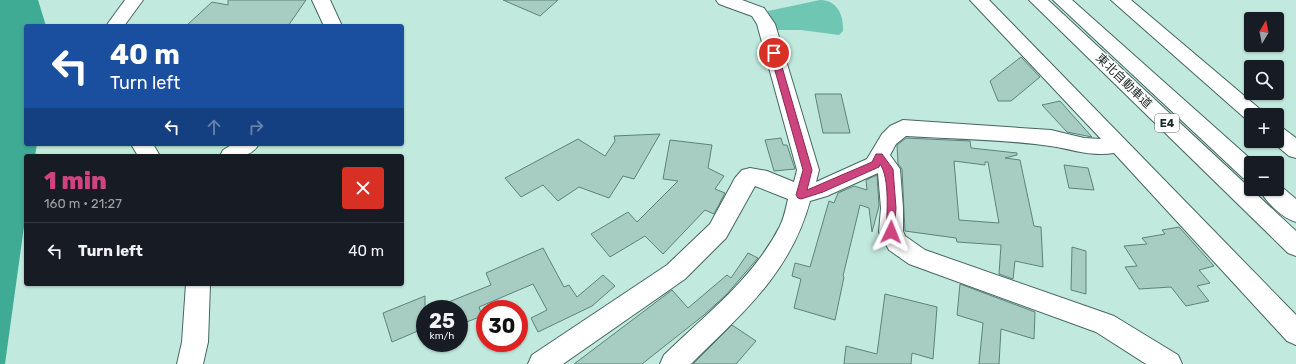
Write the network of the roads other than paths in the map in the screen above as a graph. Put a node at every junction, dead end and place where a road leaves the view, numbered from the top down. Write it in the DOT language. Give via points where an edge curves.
graph roads {
  1 [pos="134,0"];
  2 [pos="321,0"];
  3 [pos="725,0"];
  4 [pos="979,0"];
  5 [pos="1038,0"];
  6 [pos="1062,0"];
  7 [pos="1120,0"];
  8 [pos="116,24"];
  9 [pos="332,24"];
  10 [pos="1246,108"];
  11 [pos="1284,140"];
  12 [pos="1118,144"];
  13 [pos="245,146"];
  14 [pos="1296,150"];
  15 [pos="234,154"];
  16 [pos="879,156"];
  17 [pos="1244,166"];
  18 [pos="801,195"];
  19 [pos="1278,196"];
  20 [pos="1296,213"];
  21 [pos="1296,246"];
  22 [pos="198,286"];
  23 [pos="1296,333"];
  24 [pos="190,364"];
  25 [pos="541,364"];
  26 [pos="673,364"];
  27 [pos="1169,364"];
  1 -- 8 [label="main road"];
  2 -- 9 [label="main road"];
  3 -- 18 [label="main road" via="758,12 766,24 808,170"];
  4 -- 12 [label="main road"];
  5 -- 21 [label="main road, 東北自動車道 / E4"];
  6 -- 17 [label="main road, 東北自動車道 / E4"];
  7 -- 10 [label="main road"];
  11 -- 14 [label="main road"];
  12 -- 16 [label="main road" via="1102,147 1084,146 1051,138 903,128 893,133"];
  12 -- 23 [label="main road"];
  13 -- 15 [label="main road"];
  16 -- 18 [label="main road" via="875,165 820,190"];
  16 -- 27 [label="main road" via="889,169 891,232 897,242 917,257 1105,324"];
  18 -- 25 [label="main road" via="767,180 750,176 743,184 718,231 676,272"];
  18 -- 26 [label="main road" via="792,226 758,280"];
  19 -- 20 [label="main road"];
  22 -- 24 [label="main road"];
}
